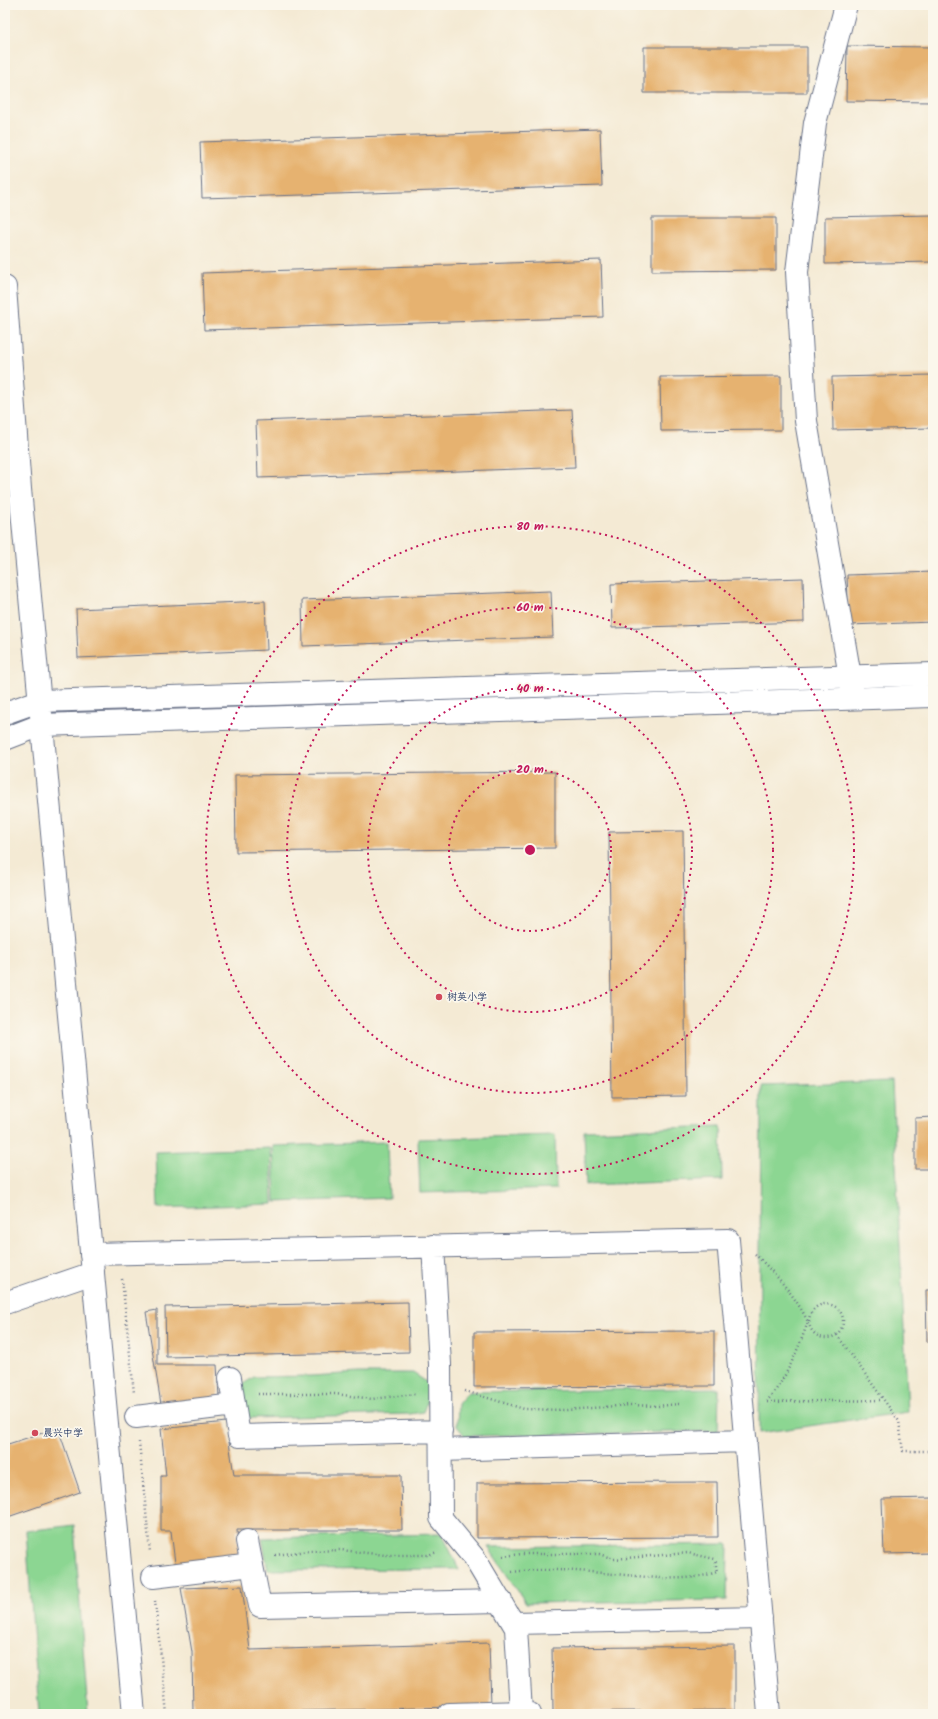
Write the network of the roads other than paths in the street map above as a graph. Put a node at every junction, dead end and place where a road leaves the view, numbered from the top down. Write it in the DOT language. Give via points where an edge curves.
graph roads {
  1 [pos="846,5"];
  2 [pos="5,287"];
  3 [pos="933,674"];
  4 [pos="850,677"];
  5 [pos="933,696"];
  6 [pos="854,698"];
  7 [pos="39,701"];
  8 [pos="5,713"];
  9 [pos="42,725"];
  10 [pos="5,739"];
  11 [pos="433,1246"];
  12 [pos="92,1264"];
  13 [pos="5,1302"];
  14 [pos="230,1378"];
  15 [pos="234,1405"];
  16 [pos="136,1417"];
  17 [pos="745,1434"];
  18 [pos="441,1441"];
  19 [pos="153,1578"];
  20 [pos="501,1601"];
  21 [pos="761,1618"];
  22 [pos="513,1623"];
  23 [pos="479,1713"];
  24 [pos="525,1713"];
  25 [pos="134,1714"];
  26 [pos="449,1714"];
  27 [pos="770,1714"];
  1 -- 4 [label="street" via="815,123 797,272 806,420"];
  2 -- 7 [label="street"];
  3 -- 4 [label="street"];
  4 -- 6 [label="street"];
  4 -- 7 [label="street"];
  5 -- 6 [label="street"];
  6 -- 9 [label="street"];
  7 -- 8 [label="street"];
  7 -- 9 [label="street"];
  9 -- 10 [label="street"];
  9 -- 12 [label="street"];
  11 -- 12 [label="street" via="120,1254"];
  11 -- 17 [label="street" via="728,1240"];
  11 -- 18 [label="street" via="440,1364"];
  12 -- 13 [label="street"];
  12 -- 25 [label="street"];
  14 -- 15 [label="street"];
  15 -- 16 [label="street"];
  15 -- 18 [label="street" via="239,1436"];
  17 -- 18 [label="street"];
  17 -- 21 [label="street"];
  18 -- 20 [label="street" via="441,1518 474,1559"];
  19 -- 20 [label="street" via="249,1554 260,1606"];
  20 -- 22 [label="street"];
  21 -- 22 [label="street"];
  21 -- 27 [label="street"];
  22 -- 24 [label="street" via="516,1628"];
  23 -- 24 [label="street"];
  23 -- 26 [label="street"];
}
